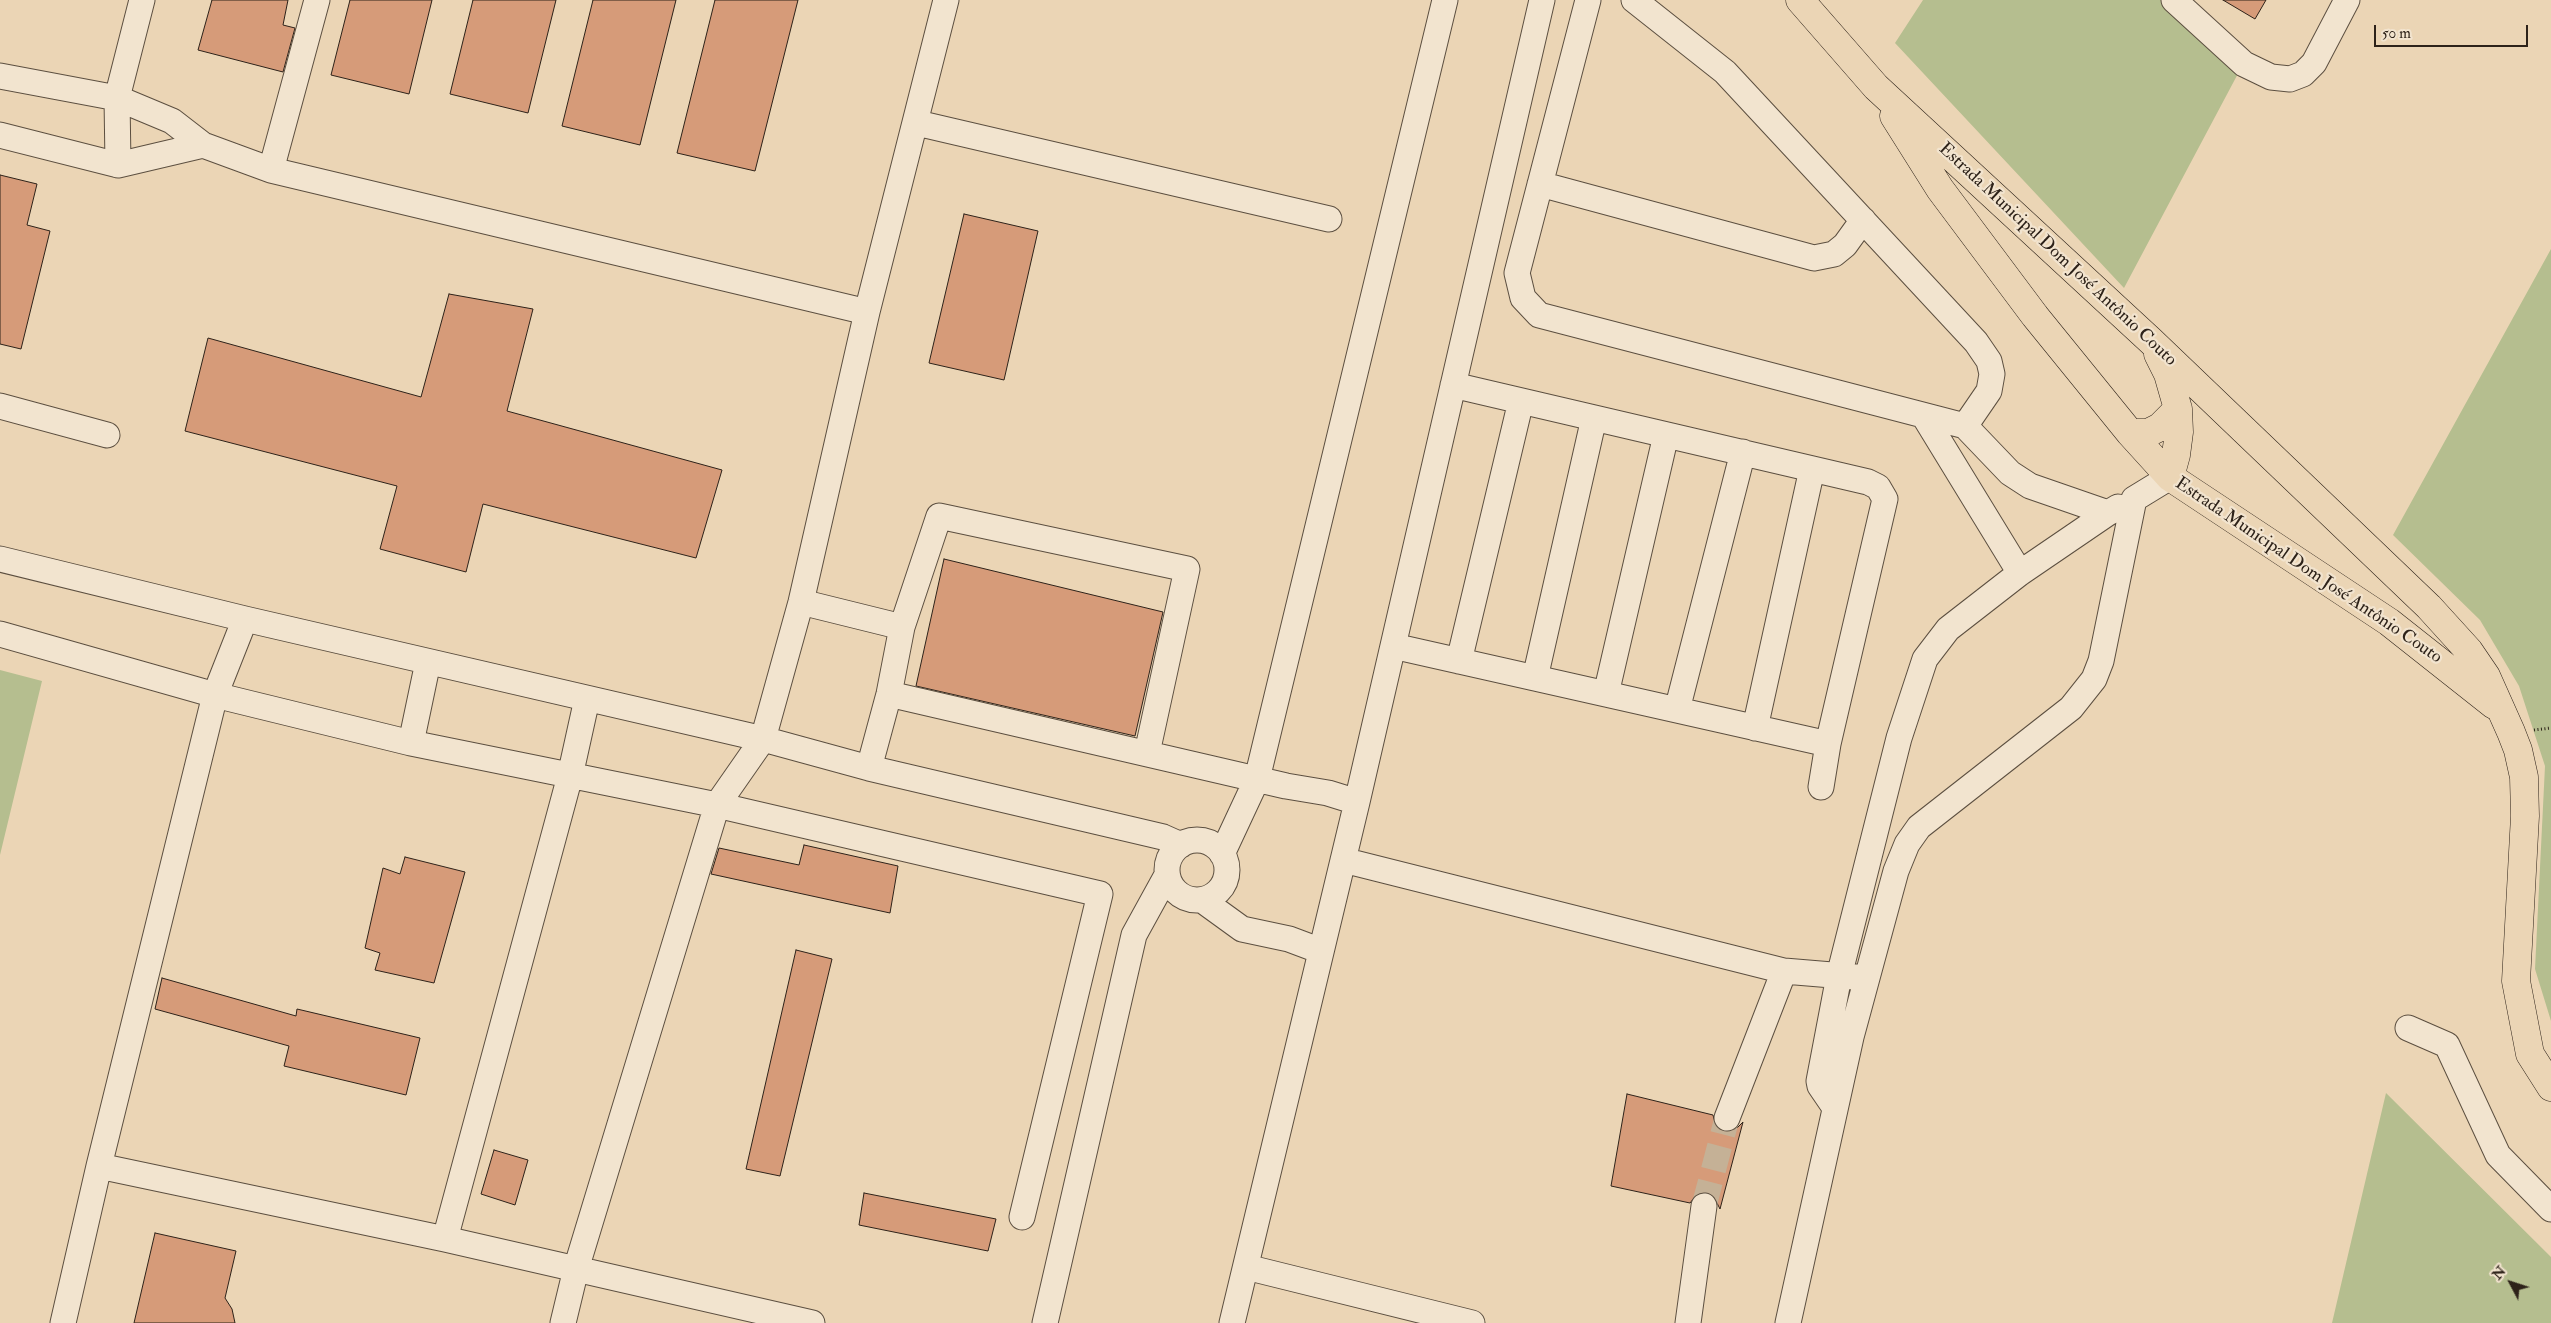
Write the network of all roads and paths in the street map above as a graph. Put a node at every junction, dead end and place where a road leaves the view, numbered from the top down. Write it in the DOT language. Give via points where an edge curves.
graph roads {
  1 [pos="142,0"];
  2 [pos="317,0"];
  3 [pos="946,0"];
  4 [pos="1444,0"];
  5 [pos="1542,0"];
  6 [pos="1588,0"];
  7 [pos="1634,0"];
  8 [pos="1800,0"];
  9 [pos="2174,0"];
  10 [pos="2347,0"];
  11 [pos="1,79"];
  12 [pos="1876,87"];
  13 [pos="117,98"];
  14 [pos="172,121"];
  15 [pos="917,123"];
  16 [pos="0,136"];
  17 [pos="203,145"];
  18 [pos="168,154"];
  19 [pos="118,165"];
  20 [pos="271,170"];
  21 [pos="1540,184"];
  22 [pos="1329,219"];
  23 [pos="1863,220"];
  24 [pos="867,312"];
  25 [pos="2151,341"];
  26 [pos="1453,386"];
  27 [pos="1520,401"];
  28 [pos="0,406"];
  29 [pos="2178,409"];
  30 [pos="1924,416"];
  31 [pos="1594,418"];
  32 [pos="1965,426"];
  33 [pos="2130,433"];
  34 [pos="107,435"];
  35 [pos="1666,435"];
  36 [pos="1743,452"];
  37 [pos="1812,469"];
  38 [pos="2170,477"];
  39 [pos="2134,499"];
  40 [pos="2108,513"];
  41 [pos="0,559"];
  42 [pos="2020,573"];
  43 [pos="802,602"];
  44 [pos="245,619"];
  45 [pos="902,627"];
  46 [pos="0,634"];
  47 [pos="1393,646"];
  48 [pos="1459,661"];
  49 [pos="428,662"];
  50 [pos="1535,678"];
  51 [pos="215,694"];
  52 [pos="889,694"];
  53 [pos="1606,694"];
  54 [pos="586,699"];
  55 [pos="2499,709"];
  56 [pos="1677,710"];
  57 [pos="1755,728"];
  58 [pos="763,739"];
  59 [pos="411,743"];
  60 [pos="1828,744"];
  61 [pos="1147,753"];
  62 [pos="869,768"];
  63 [pos="570,776"];
  64 [pos="1257,779"];
  65 [pos="1821,787"];
  66 [pos="1357,802"];
  67 [pos="717,805"];
  68 [pos="1180,844"];
  69 [pos="1222,854"];
  70 [pos="1343,860"];
  71 [pos="1167,875"];
  72 [pos="1202,900"];
  73 [pos="1321,951"];
  74 [pos="1784,972"];
  75 [pos="1839,976"];
  76 [pos="1866,978"];
  77 [pos="2408,1028"];
  78 [pos="2551,1087"];
  79 [pos="1835,1108"];
  80 [pos="1727,1118"];
  81 [pos="99,1166"];
  82 [pos="1704,1206"];
  83 [pos="2551,1209"];
  84 [pos="1022,1217"];
  85 [pos="445,1239"];
  86 [pos="1246,1266"];
  87 [pos="576,1269"];
  88 [pos="63,1323"];
  89 [pos="563,1323"];
  90 [pos="812,1323"];
  91 [pos="1045,1323"];
  92 [pos="1232,1323"];
  93 [pos="1472,1323"];
  94 [pos="1688,1323"];
  95 [pos="1788,1323"];
  1 -- 13 [label="street"];
  2 -- 20 [label="street"];
  3 -- 15 [label="street"];
  4 -- 64 [label="street"];
  5 -- 26 [label="street"];
  6 -- 21 [label="street"];
  7 -- 23 [label="street" via="1725,72"];
  8 -- 12 [label="main road, Estrada Municipal Dom José Antônio Couto"];
  9 -- 10 [label="street" via="2244,64 2270,77 2290,79 2303,74 2314,63"];
  11 -- 13 [label="street"];
  12 -- 25 [label="main road, Estrada Municipal Dom José Antônio Couto"];
  12 -- 33 [label="main road, Estrada Municipal Dom José Antônio Couto" via="1940,189 2035,316"];
  13 -- 14 [label="street"];
  13 -- 19 [label="street"];
  14 -- 17 [label="street"];
  14 -- 18 [label="street"];
  15 -- 22 [label="street"];
  15 -- 24 [label="street"];
  16 -- 19 [label="street"];
  17 -- 18 [label="street"];
  17 -- 20 [label="street"];
  18 -- 19 [label="street"];
  20 -- 24 [label="street"];
  21 -- 23 [label="street" via="1814,258 1834,254"];
  21 -- 30 [label="street" via="1517,273 1522,298 1539,315"];
  23 -- 32 [label="street" via="1976,342 1989,361 1992,374 1989,391"];
  24 -- 43 [label="street"];
  25 -- 29 [label="main road" via="2168,374"];
  25 -- 55 [label="main road, Estrada Municipal Dom José Antônio Couto" via="2435,615 2469,651 2486,676"];
  26 -- 27 [label="street"];
  26 -- 47 [label="street"];
  27 -- 31 [label="street"];
  27 -- 48 [label="street"];
  28 -- 34 [label="street"];
  29 -- 33 [label="main road" via="2160,427 2148,433"];
  29 -- 38 [label="main road" via="2178,440"];
  30 -- 32 [label="street"];
  30 -- 42 [label="street"];
  31 -- 35 [label="street"];
  31 -- 50 [label="street"];
  32 -- 40 [label="street" via="2010,473 2030,486"];
  33 -- 38 [label="main road, Estrada Municipal Dom José Antônio Couto"];
  35 -- 36 [label="street"];
  35 -- 53 [label="street"];
  36 -- 37 [label="street"];
  36 -- 56 [label="street"];
  37 -- 57 [label="street"];
  37 -- 60 [label="street" via="1868,482 1878,487 1885,499"];
  38 -- 39 [label="street"];
  38 -- 55 [label="main road, Estrada Municipal Dom José Antônio Couto" via="2389,622"];
  39 -- 40 [label="street"];
  39 -- 76 [label="street" via="2101,661 2094,679 2071,708 1919,827 1907,844 1896,870"];
  40 -- 42 [label="street"];
  41 -- 44 [label="street"];
  42 -- 75 [label="street" via="1948,629 1925,659 1899,738"];
  43 -- 45 [label="street"];
  43 -- 58 [label="street"];
  44 -- 49 [label="street"];
  44 -- 51 [label="street"];
  45 -- 52 [label="street"];
  45 -- 61 [label="street" via="939,516 1187,569"];
  46 -- 51 [label="street"];
  47 -- 48 [label="street"];
  47 -- 66 [label="street"];
  48 -- 50 [label="street"];
  49 -- 54 [label="street"];
  49 -- 59 [label="street"];
  50 -- 53 [label="street"];
  51 -- 59 [label="street"];
  51 -- 81 [label="street"];
  52 -- 61 [label="street"];
  52 -- 62 [label="street"];
  53 -- 56 [label="street"];
  54 -- 58 [label="street"];
  54 -- 63 [label="street"];
  55 -- 78 [label="main road, Estrada Municipal Dom José Antônio Couto" via="2518,750 2524,777 2525,816 2516,981 2530,1054"];
  56 -- 57 [label="street"];
  57 -- 60 [label="street"];
  58 -- 62 [label="street"];
  58 -- 67 [label="street"];
  59 -- 63 [label="street"];
  60 -- 65 [label="street"];
  61 -- 64 [label="street"];
  62 -- 68 [label="street" via="1163,837"];
  63 -- 67 [label="street"];
  63 -- 85 [label="street"];
  64 -- 66 [label="street"];
  64 -- 69 [label="street"];
  66 -- 70 [label="street"];
  67 -- 84 [label="street" via="1100,894"];
  67 -- 87 [label="street"];
  68 -- 69 [label="street" via="1204,840"];
  68 -- 71 [label="street" via="1167,864"];
  69 -- 72 [label="street" via="1227,865 1226,877 1213,896"];
  70 -- 73 [label="street"];
  70 -- 74 [label="street"];
  71 -- 72 [label="street" via="1179,894"];
  71 -- 91 [label="street" via="1134,935"];
  72 -- 73 [label="street" via="1242,929 1289,939"];
  73 -- 86 [label="street"];
  74 -- 75 [label="street"];
  74 -- 80 [label="street"];
  75 -- 76 [label="street"];
  75 -- 79 [label="street" via="1819,1081"];
  76 -- 79 [label="street"];
  77 -- 83 [label="street" via="2447,1045 2498,1155"];
  79 -- 95 [label="street"];
  81 -- 85 [label="street"];
  81 -- 88 [label="street"];
  82 -- 94 [label="street"];
  85 -- 87 [label="street"];
  86 -- 92 [label="street"];
  86 -- 93 [label="street"];
  87 -- 89 [label="street"];
  87 -- 90 [label="street"];
}
